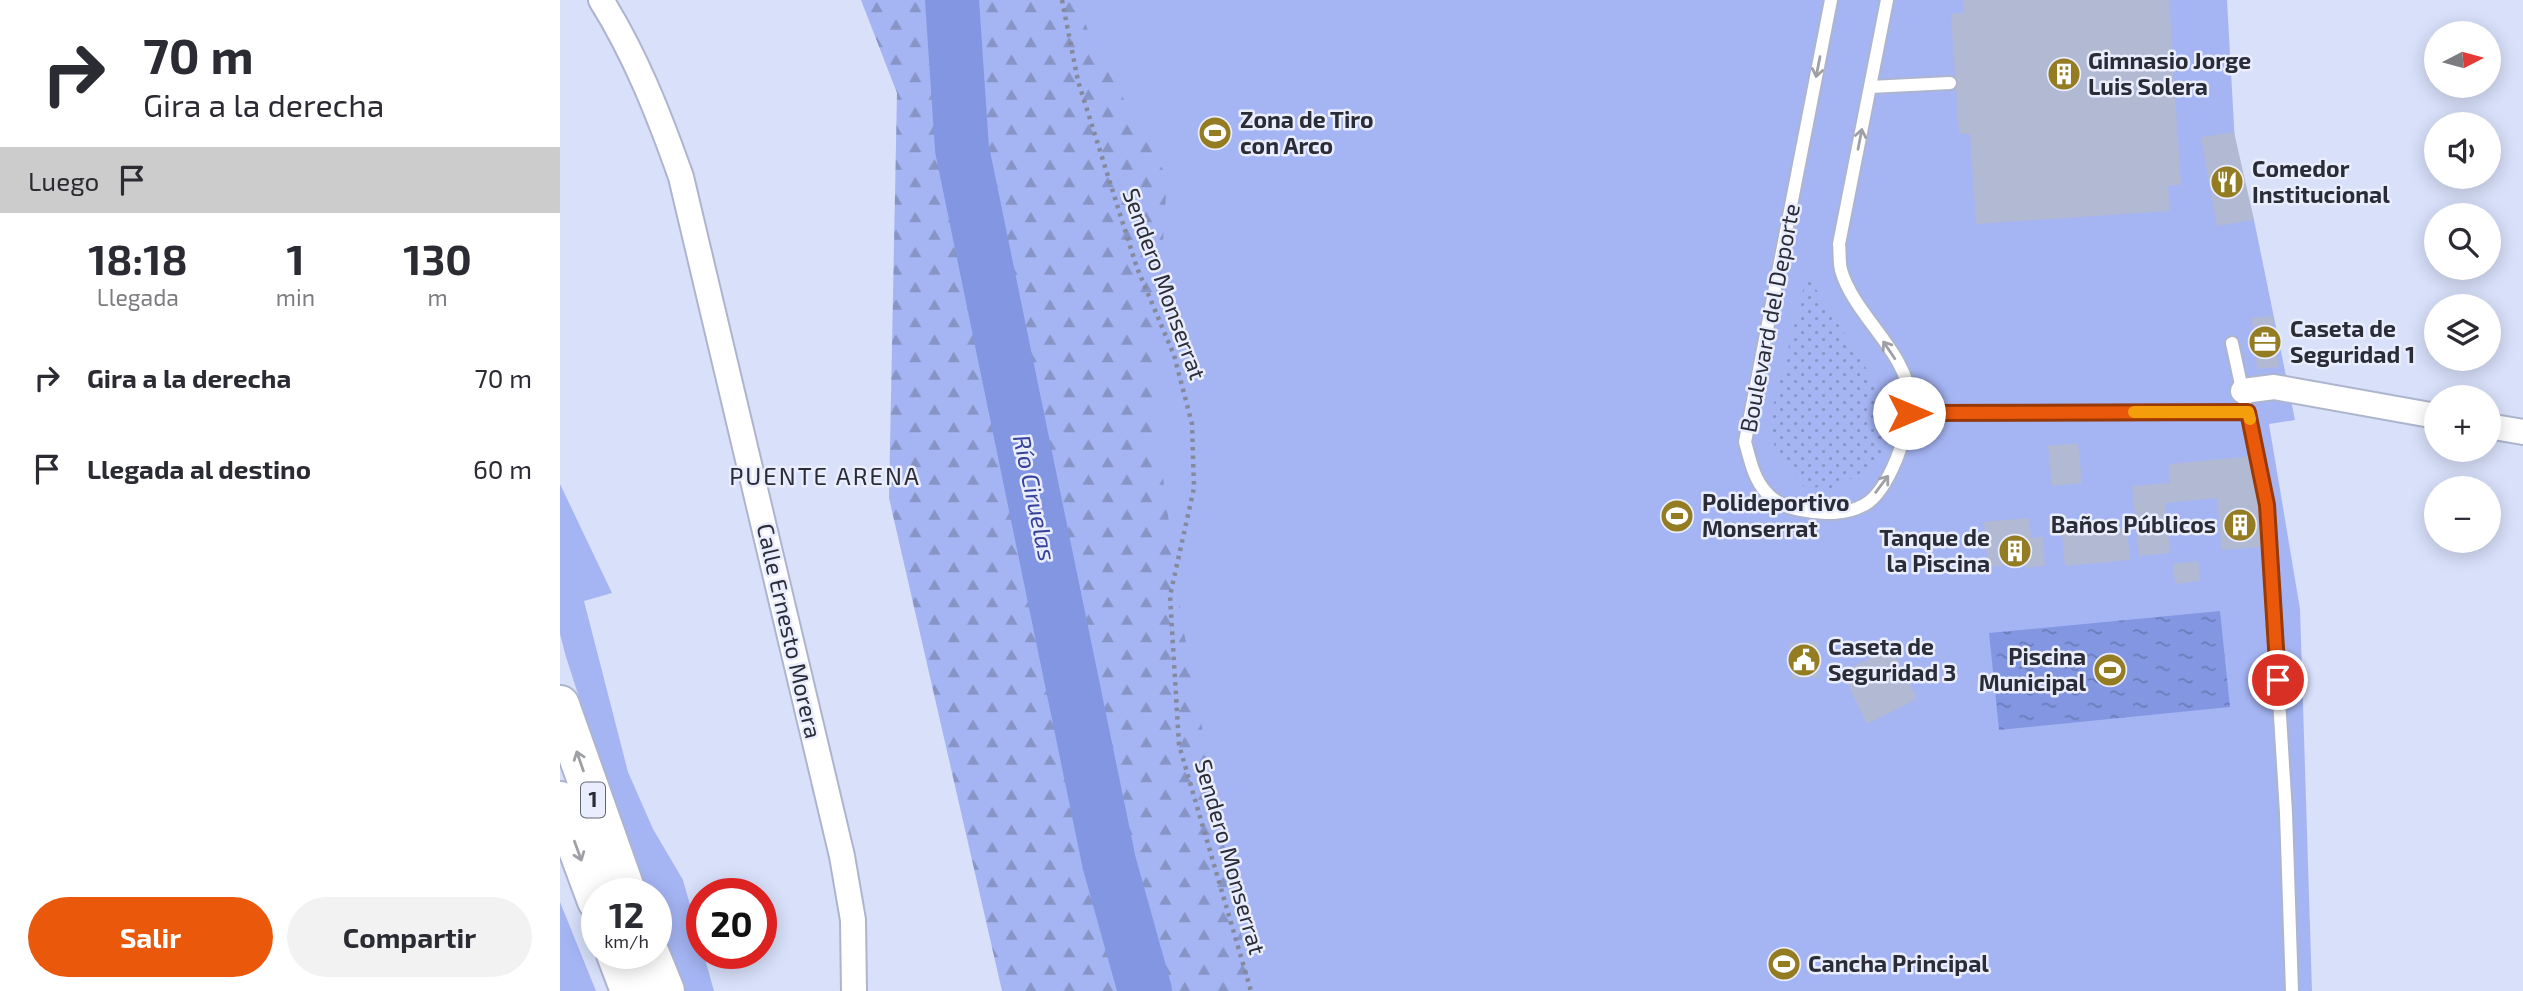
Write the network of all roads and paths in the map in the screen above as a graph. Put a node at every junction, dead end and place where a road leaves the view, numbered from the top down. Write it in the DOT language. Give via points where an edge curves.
graph roads {
  1 [pos="601,0"];
  2 [pos="1062,0"];
  3 [pos="1831,0"];
  4 [pos="1887,0"];
  5 [pos="1950,83"];
  6 [pos="1870,87"];
  7 [pos="2232,343"];
  8 [pos="2245,401"];
  9 [pos="1909,413"];
  10 [pos="2424,414"];
  11 [pos="2501,428"];
  12 [pos="2523,432"];
  13 [pos="560,705"];
  14 [pos="560,801"];
  15 [pos="588,878"];
  16 [pos="621,878"];
  17 [pos="622,969"];
  18 [pos="656,969"];
  19 [pos="630,991"];
  20 [pos="665,991"];
  21 [pos="854,991"];
  22 [pos="1251,991"];
  23 [pos="2292,991"];
  1 -- 21 [label="street, Calle Ernesto Morera" via="653,98 681,177 842,856 852,920"];
  2 -- 22 [label="path, Sendero Monserrat" via="1078,81 1137,268 1174,355 1192,424 1194,488 1170,596 1179,745"];
  3 -- 9 [label="lane, Boulevard del Deporte, one-way" via="1745,442 1754,474 1766,493 1790,509 1832,515 1866,504 1888,477"];
  4 -- 6 [label="lane, Boulevard del Deporte"];
  5 -- 6 [label="lane"];
  9 -- 6 [label="lane, Boulevard del Deporte, one-way" via="1903,372 1840,270 1839,244"];
  7 -- 8 [label="lane"];
  8 -- 9 [label="lane"];
  8 -- 10 [label="street" via="2274,387"];
  8 -- 23 [label="lane" via="2267,505"];
  11 -- 12 [label="street"];
  16 -- 13 [label="highway, 1, one-way"];
  14 -- 15 [label="highway, 1, one-way"];
  17 -- 19 [label="highway"];
  18 -- 20 [label="highway"];
}
